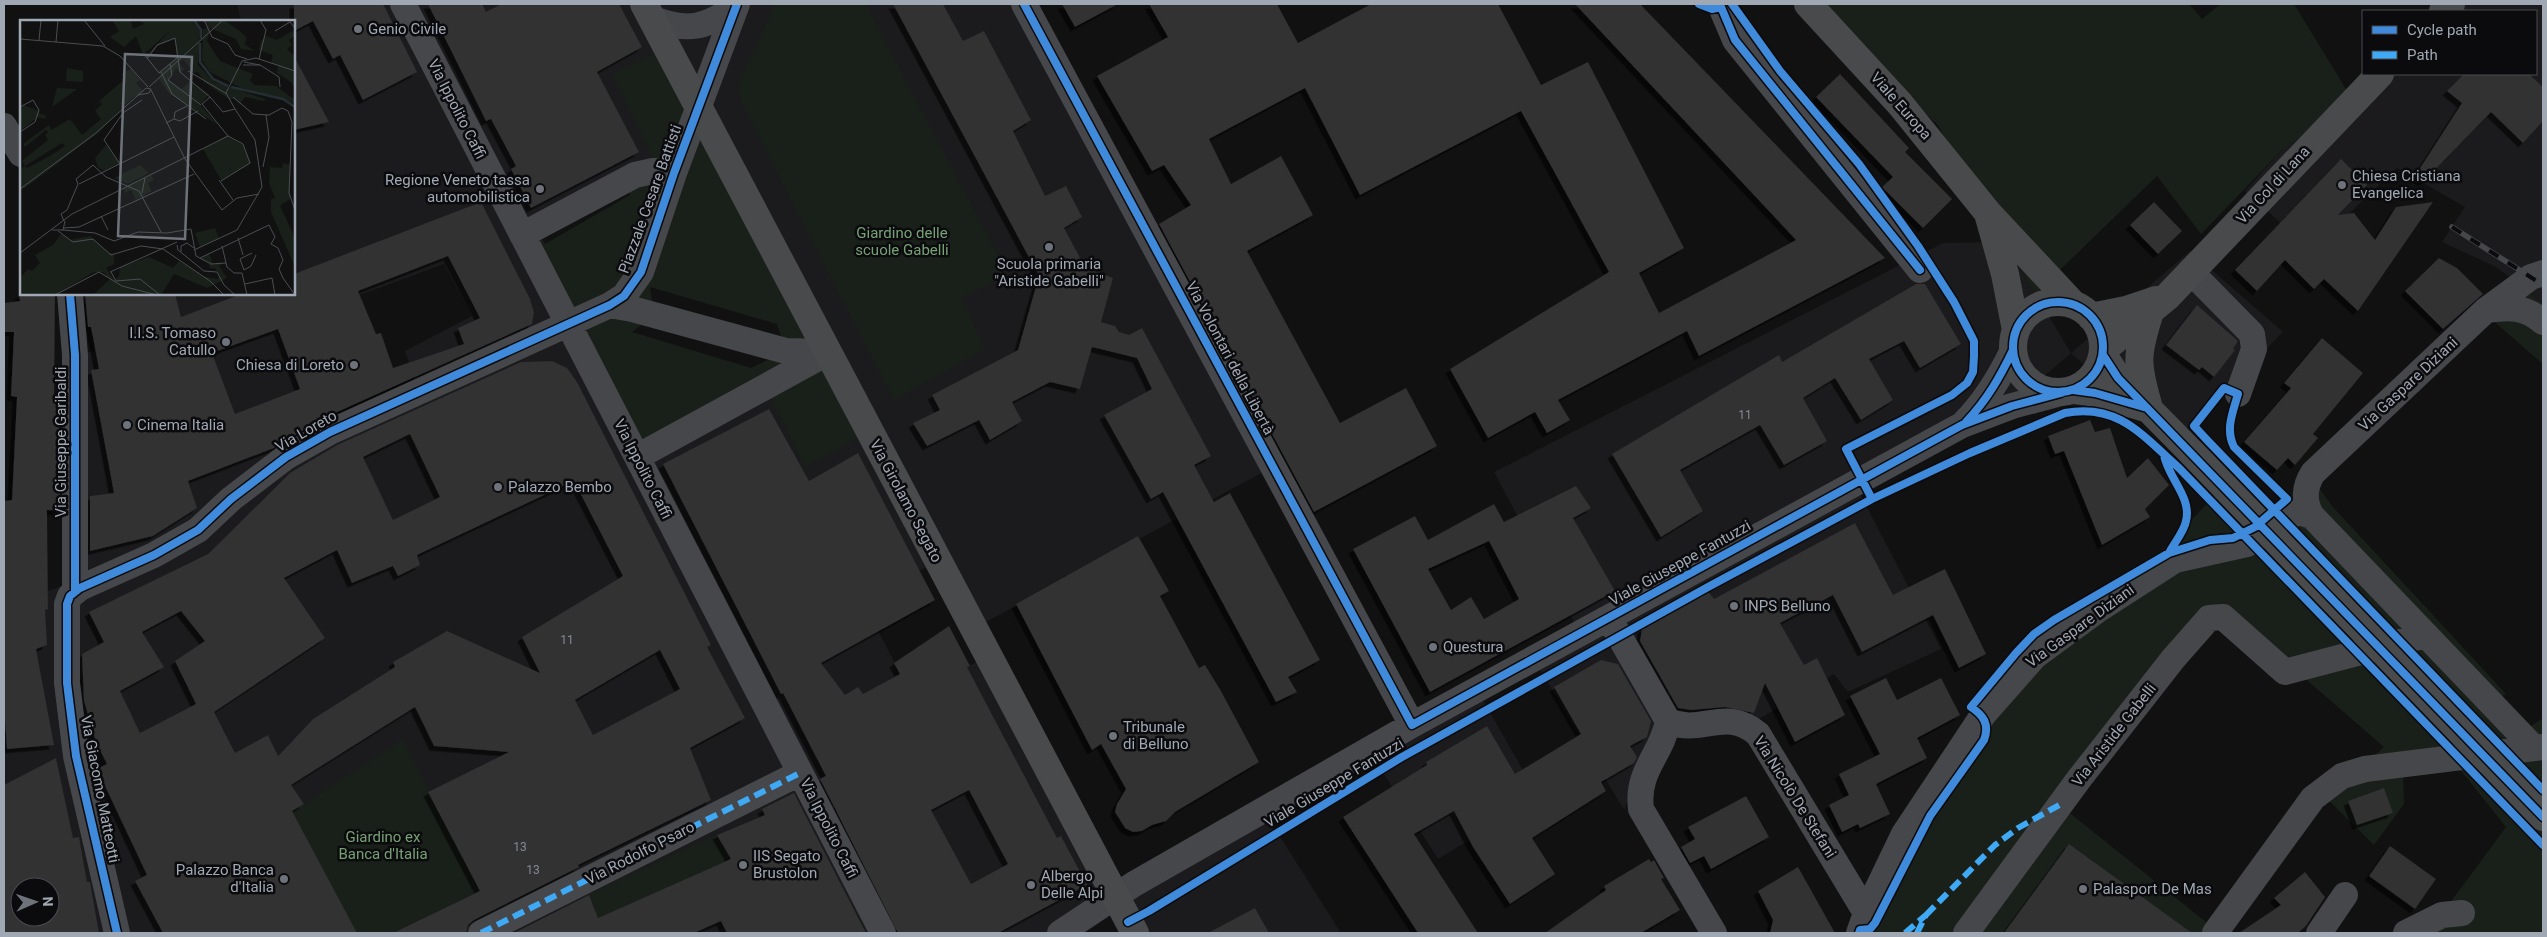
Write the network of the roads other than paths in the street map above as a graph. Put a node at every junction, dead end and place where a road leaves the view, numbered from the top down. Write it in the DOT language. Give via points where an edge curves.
graph roads {
  1 [pos="403,4"];
  2 [pos="1024,4"];
  3 [pos="1808,4"];
  4 [pos="1715,5"];
  5 [pos="736,6"];
  6 [pos="648,11"];
  7 [pos="2379,75"];
  8 [pos="698,106"];
  9 [pos="4,126"];
  10 [pos="20,152"];
  11 [pos="674,173"];
  12 [pos="1988,213"];
  13 [pos="522,235"];
  14 [pos="1920,270"];
  15 [pos="2191,272"];
  16 [pos="2543,273"];
  17 [pos="70,295"];
  18 [pos="2158,304"];
  19 [pos="610,305"];
  20 [pos="2486,310"];
  21 [pos="2083,311"];
  22 [pos="2543,322"];
  23 [pos="568,324"];
  24 [pos="2014,340"];
  25 [pos="828,352"];
  26 [pos="2103,352"];
  27 [pos="2067,392"];
  28 [pos="2238,394"];
  29 [pos="2150,409"];
  30 [pos="1962,426"];
  31 [pos="637,457"];
  32 [pos="2312,516"];
  33 [pos="75,591"];
  34 [pos="1609,618"];
  35 [pos="2426,635"];
  36 [pos="1668,721"];
  37 [pos="1412,725"];
  38 [pos="2535,747"];
  39 [pos="800,772"];
  40 [pos="2543,817"];
  41 [pos="1114,896"];
  42 [pos="2345,896"];
  43 [pos="2462,913"];
  44 [pos="1862,923"];
  45 [pos="117,933"];
  46 [pos="481,933"];
  47 [pos="883,933"];
  48 [pos="1060,933"];
  49 [pos="1134,933"];
  50 [pos="1714,933"];
  51 [pos="1966,933"];
  52 [pos="2214,933"];
  53 [pos="2319,933"];
  54 [pos="2406,933"];
  1 -- 13 [label="street, Via Ippolito Caffi"];
  2 -- 37 [label="street, Via Volontari della Libertà"];
  3 -- 12 [label="main road, Viale Europa" via="1900,104"];
  4 -- 14 [label="street" via="1735,40"];
  5 -- 6 [label="street" via="703,26 682,27"];
  5 -- 8 [label="street, Piazzale Cesare Battisti"];
  6 -- 8 [label="main road, Via Girolamo Segato"];
  7 -- 15 [label="main road, Via Col di Lana"];
  8 -- 11 [label="street, Piazzale Cesare Battisti"];
  8 -- 25 [label="main road, Via Girolamo Segato"];
  9 -- 10 [label="street"];
  11 -- 13 [label="street, Piazzale Cesare Battisti" via="653,171 635,175"];
  11 -- 19 [label="street, Piazzale Cesare Battisti" via="641,272 624,296"];
  12 -- 21 [label="main road, Viale Europa"];
  12 -- 24 [label="main road, Viale Europa" via="2005,274"];
  13 -- 23 [label="street, Via Ippolito Caffi"];
  15 -- 18 [label="main road, Via Col di Lana"];
  15 -- 28 [label="street" via="2252,334 2254,349"];
  16 -- 20 [label="street, Via Gaspare Diziani" via="2531,277"];
  17 -- 33 [label="street, Via Giuseppe Garibaldi" via="75,355"];
  18 -- 21 [label="main road, Via Col di Lana" via="2126,310"];
  18 -- 26 [label="main road, Via Col di Lana"];
  18 -- 29 [label="main road" via="2139,346 2139,375"];
  19 -- 23 [label="street, Piazzale Cesare Battisti"];
  19 -- 25 [label="street" via="786,352"];
  20 -- 22 [label="street" via="2520,308"];
  20 -- 32 [label="street, Via Gaspare Diziani" via="2313,473 2306,493"];
  21 -- 24 [label="main road" via="2057,302 2040,306 2026,315"];
  21 -- 26 [label="main road, Viale Europa" via="2101,334"];
  23 -- 31 [label="street, Via Ippolito Caffi"];
  23 -- 33 [label="street, Via Loreto" via="330,432 282,460 231,499 198,530 154,555"];
  24 -- 27 [label="main road, Viale Europa" via="2017,367 2028,382 2043,390"];
  24 -- 30 [label="street, Viale Giuseppe Fantuzzi" via="1994,386"];
  25 -- 31 [label="street"];
  25 -- 41 [label="main road, Via Girolamo Segato"];
  26 -- 27 [label="main road" via="2093,377"];
  26 -- 29 [label="main road, Viale Europa" via="2118,378"];
  27 -- 29 [label="main road, Viale Europa" via="2095,393"];
  27 -- 30 [label="street, Viale Giuseppe Fantuzzi" via="2012,406"];
  29 -- 40 [label="main road, Viale Europa, bridge"];
  30 -- 34 [label="street, Viale Giuseppe Fantuzzi"];
  31 -- 39 [label="street, Via Ippolito Caffi"];
  32 -- 35 [label="street, Via Gaspare Diziani"];
  32 -- 44 [label="street, Via Gaspare Diziani" via="2295,514 2247,544 2175,560 2035,656 2011,680 1960,746 1904,834"];
  33 -- 45 [label="street, Via Giacomo Matteotti" via="66,604 67,683 76,756"];
  34 -- 36 [label="street"];
  34 -- 37 [label="street, Viale Giuseppe Fantuzzi"];
  35 -- 38 [label="street, Via Gaspare Diziani"];
  35 -- 51 [label="street, Via Aristide Gabelli" via="2285,672 2223,617 2215,616 2203,622 2079,779"];
  36 -- 44 [label="street, Via Nicolò De Stefani" via="1688,726 1727,720 1739,722 1758,734"];
  36 -- 50 [label="street" via="1667,730 1640,785 1641,809"];
  37 -- 41 [label="street, Viale Giuseppe Fantuzzi"];
  38 -- 52 [label="street" via="2365,769 2342,776 2313,798"];
  39 -- 46 [label="street, Via Rodolfo Psaro"];
  39 -- 47 [label="street, Via Ippolito Caffi"];
  41 -- 48 [label="street, Viale Giuseppe Fantuzzi"];
  41 -- 49 [label="main road, Via Girolamo Segato"];
  42 -- 53 [label="street"];
  43 -- 54 [label="street" via="2442,915"];
}
